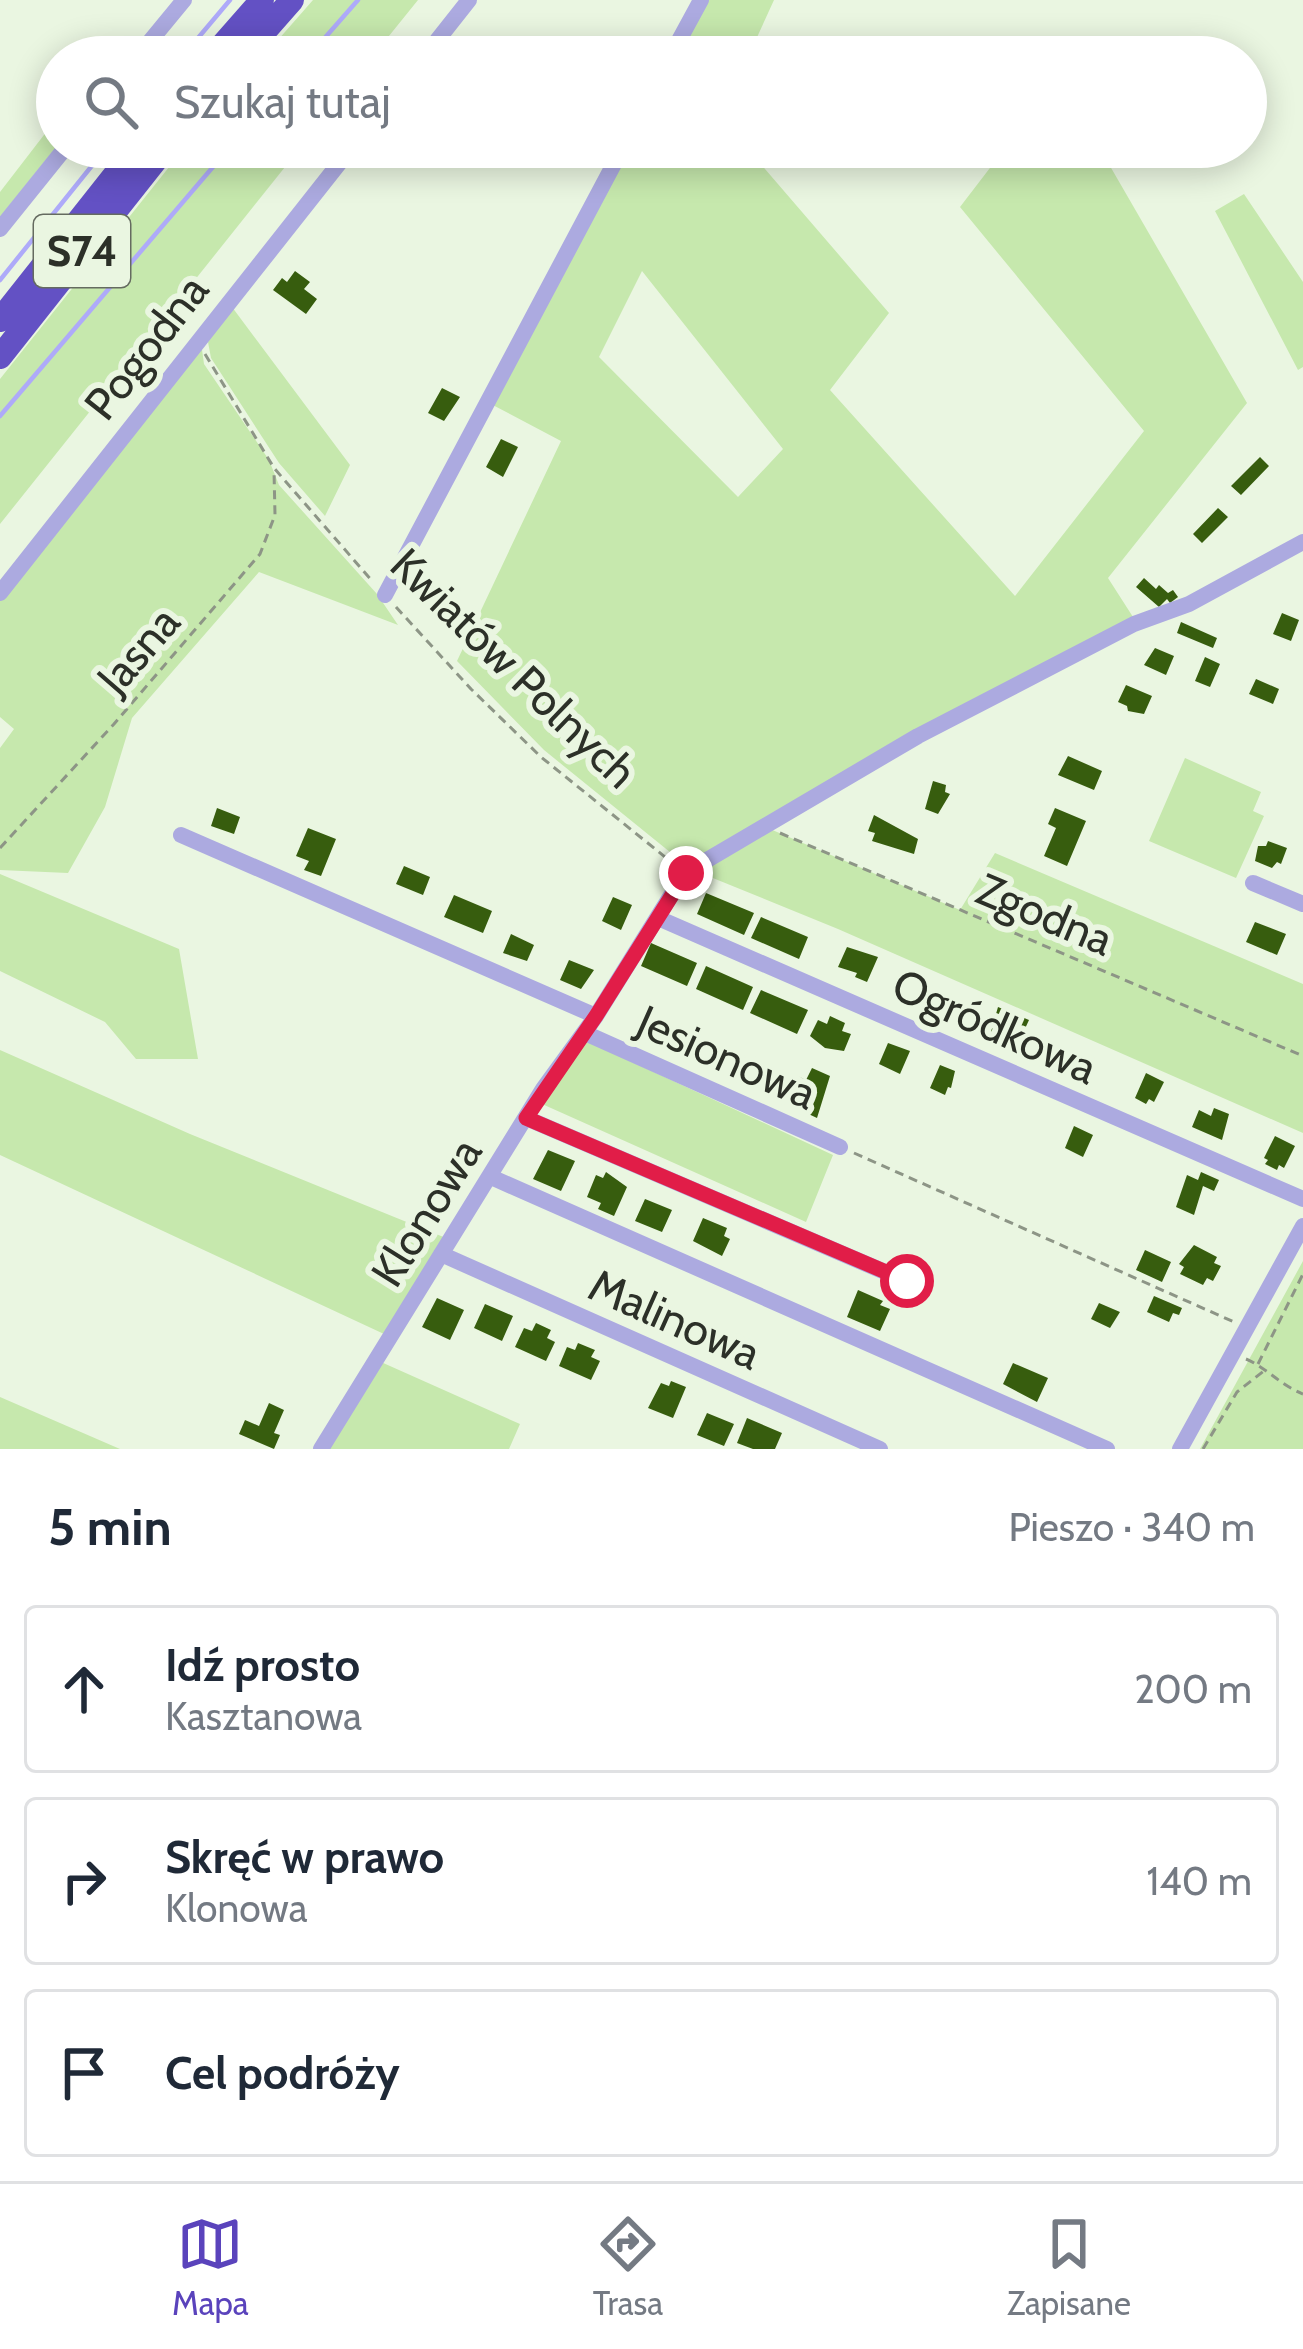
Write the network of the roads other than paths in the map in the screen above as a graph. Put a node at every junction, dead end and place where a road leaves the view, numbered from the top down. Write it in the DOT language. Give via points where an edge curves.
graph roads {
  1 [pos="184,0"];
  2 [pos="262,0"];
  3 [pos="292,0"];
  4 [pos="469,0"];
  5 [pos="700,0"];
  6 [pos="154,36"];
  7 [pos="230,36"];
  8 [pos="260,36"];
  9 [pos="441,36"];
  10 [pos="681,36"];
  11 [pos="49,168"];
  12 [pos="120,168"];
  13 [pos="149,168"];
  14 [pos="335,168"];
  15 [pos="612,168"];
  16 [pos="0,229"];
  17 [pos="0,320"];
  18 [pos="0,357"];
  19 [pos="1303,542"];
  20 [pos="0,593"];
  21 [pos="385,596"];
  22 [pos="181,835"];
  23 [pos="1253,884"];
  24 [pos="1303,904"];
  25 [pos="658,918"];
  26 [pos="596,1016"];
  27 [pos="585,1033"];
  28 [pos="526,1118"];
  29 [pos="840,1147"];
  30 [pos="491,1177"];
  31 [pos="1303,1199"];
  32 [pos="1303,1226"];
  33 [pos="441,1254"];
  34 [pos="907,1281"];
  35 [pos="320,1449"];
  36 [pos="880,1449"];
  37 [pos="1107,1449"];
  38 [pos="1180,1449"];
  1 -- 6 [label="street"];
  2 -- 7 [label="highway"];
  3 -- 8 [label="highway"];
  4 -- 9 [label="street"];
  5 -- 10 [label="street"];
  11 -- 16 [label="street"];
  12 -- 17 [label="highway, S74"];
  13 -- 18 [label="highway, S74"];
  14 -- 20 [label="street, Pogodna"];
  15 -- 21 [label="street"];
  19 -- 25 [label="street, Klonowa" via="935,728 764,827 686,873"];
  22 -- 26 [label="street"];
  23 -- 24 [label="street"];
  25 -- 26 [label="street, Klonowa"];
  25 -- 31 [label="street, Ogródkowa"];
  26 -- 27 [label="street, Klonowa"];
  27 -- 28 [label="street, Klonowa"];
  27 -- 29 [label="street, Jesionowa"];
  28 -- 30 [label="street, Klonowa"];
  28 -- 34 [label="street"];
  30 -- 33 [label="street, Klonowa"];
  30 -- 37 [label="street"];
  32 -- 38 [label="street"];
  33 -- 35 [label="street, Klonowa"];
  33 -- 36 [label="street, Malinowa"];
}
